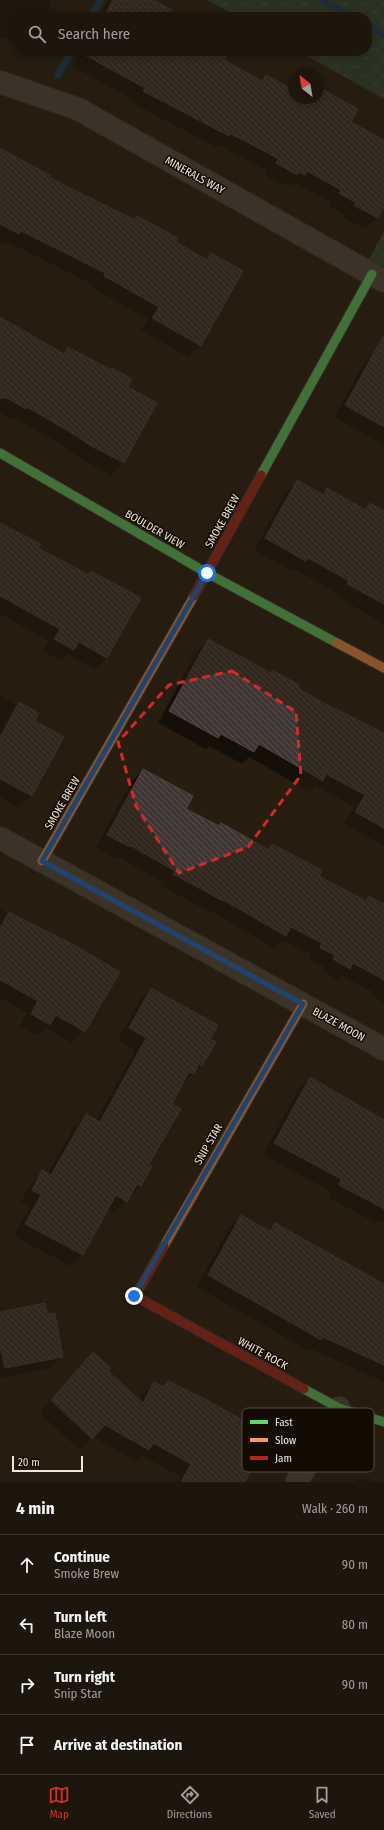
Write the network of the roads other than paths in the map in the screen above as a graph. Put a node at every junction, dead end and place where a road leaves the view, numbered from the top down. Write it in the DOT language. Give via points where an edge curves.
graph roads {
  1 [pos="0,82"];
  2 [pos="378,277"];
  3 [pos="0,453"];
  4 [pos="207,573"];
  5 [pos="384,668"];
  6 [pos="0,838"];
  7 [pos="42,861"];
  8 [pos="303,1004"];
  9 [pos="384,1049"];
  10 [pos="134,1296"];
  11 [pos="339,1408"];
  12 [pos="374,1419"];
  13 [pos="384,1422"];
  14 [pos="303,1472"];
  15 [pos="297,1482"];
  1 -- 2 [label="street, MINERALS WAY" via="78,109"];
  2 -- 4 [label="street, SMOKE BREW"];
  3 -- 4 [label="street, BOULDER VIEW"];
  4 -- 5 [label="street, BOULDER VIEW"];
  4 -- 7 [label="street, SMOKE BREW"];
  6 -- 7 [label="street, BLAZE MOON"];
  7 -- 8 [label="street, BLAZE MOON"];
  8 -- 9 [label="street, BLAZE MOON"];
  8 -- 10 [label="street, SNIP STAR"];
  10 -- 11 [label="street, WHITE ROCK"];
  12 -- 13 [label="street, WHITE ROCK"];
  14 -- 15 [label="street"];
}
